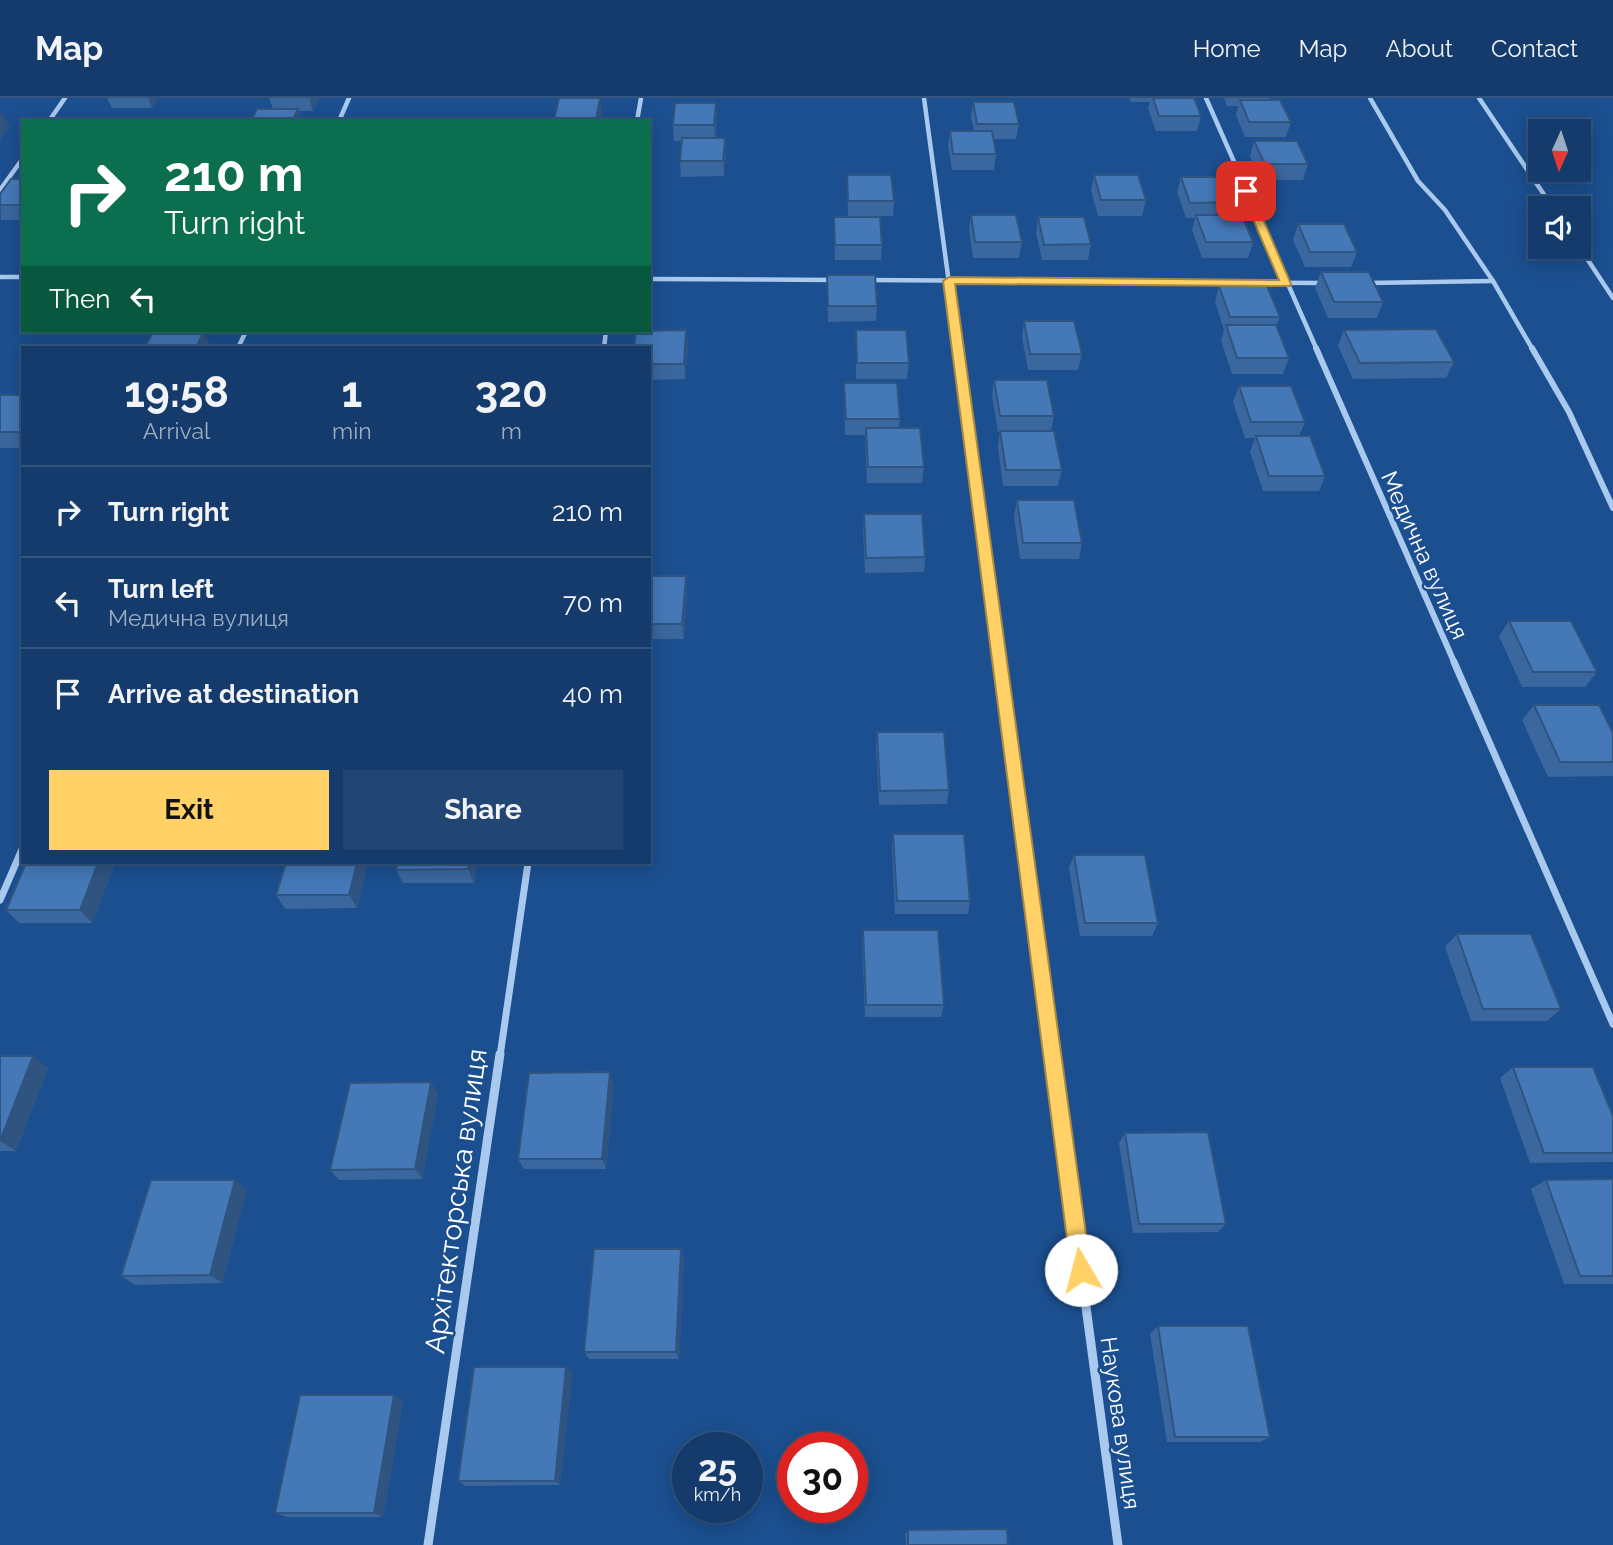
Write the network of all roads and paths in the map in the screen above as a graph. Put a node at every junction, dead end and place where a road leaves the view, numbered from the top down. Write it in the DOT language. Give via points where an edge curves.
graph roads {
  1 [pos="65,98"];
  2 [pos="349,98"];
  3 [pos="641,98"];
  4 [pos="923,98"];
  5 [pos="1206,98"];
  6 [pos="1370,98"];
  7 [pos="1479,98"];
  8 [pos="50,119"];
  9 [pos="340,119"];
  10 [pos="638,119"];
  11 [pos="21,161"];
  12 [pos="0,190"];
  13 [pos="1545,196"];
  14 [pos="1587,259"];
  15 [pos="0,277"];
  16 [pos="21,277"];
  17 [pos="651,279"];
  18 [pos="840,280"];
  19 [pos="853,280"];
  20 [pos="949,281"];
  21 [pos="1493,281"];
  22 [pos="1327,283"];
  23 [pos="1355,283"];
  24 [pos="1286,284"];
  25 [pos="1613,298"];
  26 [pos="1613,508"];
  27 [pos="21,852"];
  28 [pos="528,864"];
  29 [pos="0,900"];
  30 [pos="1613,1024"];
  31 [pos="428,1545"];
  32 [pos="1118,1545"];
  1 -- 8 [label="street"];
  2 -- 9 [label="street"];
  3 -- 10 [label="street"];
  4 -- 20 [label="street, Наукова вулиця"];
  5 -- 24 [label="street, Медична вулиця"];
  6 -- 21 [label="street" via="1418,181 1470,243"];
  7 -- 13 [label="street"];
  11 -- 12 [label="street"];
  14 -- 25 [label="street"];
  15 -- 16 [label="street"];
  17 -- 18 [label="street"];
  19 -- 20 [label="street"];
  20 -- 24 [label="street"];
  20 -- 32 [label="street, Наукова вулиця"];
  21 -- 23 [label="street"];
  21 -- 26 [label="street" via="1569,412"];
  22 -- 24 [label="street"];
  24 -- 30 [label="street, Медична вулиця"];
  27 -- 29 [label="street"];
  28 -- 31 [label="street, Архітекторська вулиця"];
}
